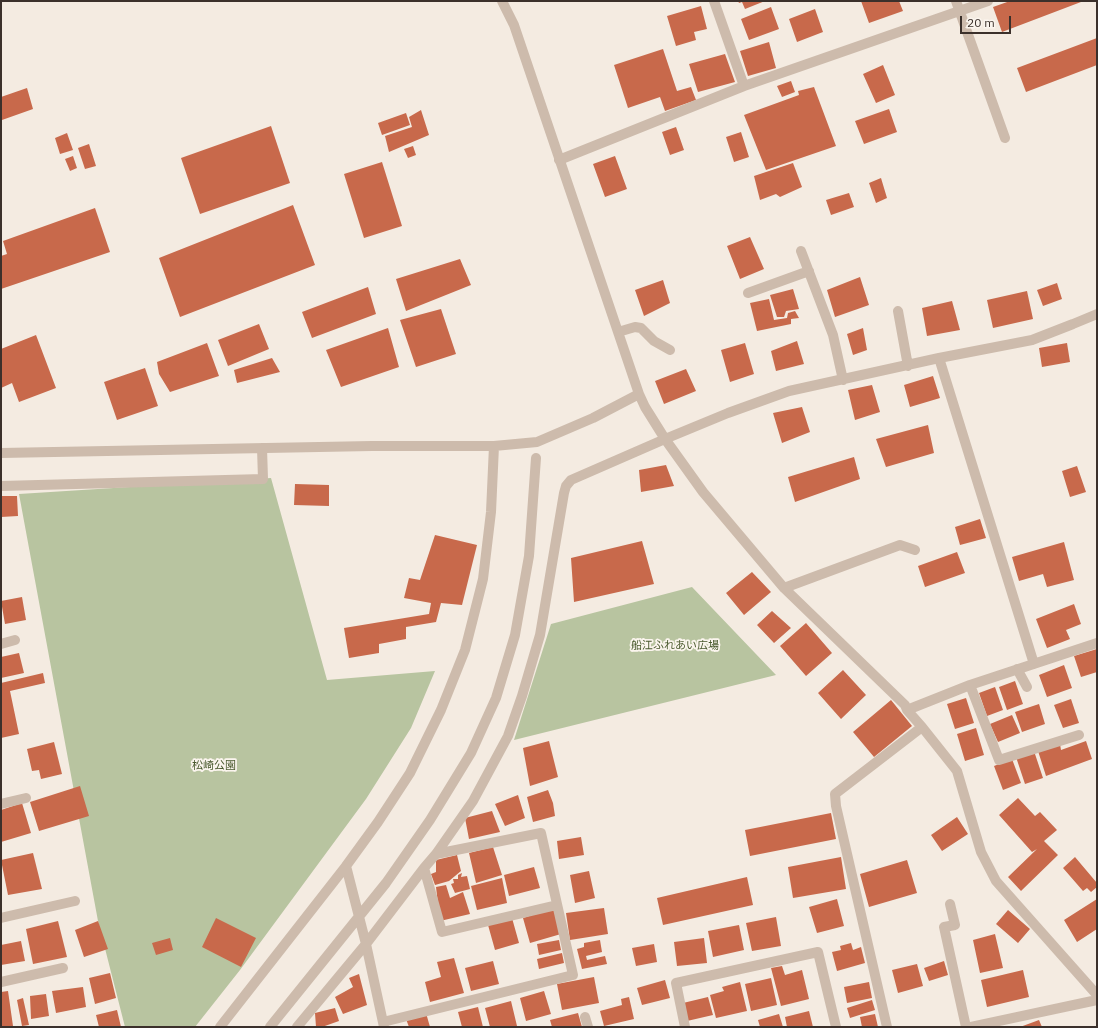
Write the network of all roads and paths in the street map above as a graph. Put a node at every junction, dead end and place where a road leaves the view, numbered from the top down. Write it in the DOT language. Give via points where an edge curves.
graph roads {
  1 [pos="502,1"];
  2 [pos="714,1"];
  3 [pos="988,1"];
  4 [pos="958,6"];
  5 [pos="744,86"];
  6 [pos="1005,138"];
  7 [pos="559,160"];
  8 [pos="801,251"];
  9 [pos="809,271"];
  10 [pos="748,293"];
  11 [pos="898,311"];
  12 [pos="1097,314"];
  13 [pos="618,332"];
  14 [pos="670,350"];
  15 [pos="939,358"];
  16 [pos="908,366"];
  17 [pos="843,380"];
  18 [pos="639,394"];
  19 [pos="665,439"];
  20 [pos="494,446"];
  21 [pos="262,448"];
  22 [pos="1,454"];
  23 [pos="536,458"];
  24 [pos="1,486"];
  25 [pos="915,550"];
  26 [pos="784,588"];
  27 [pos="15,640"];
  28 [pos="1097,643"];
  29 [pos="1,644"];
  30 [pos="1034,664"];
  31 [pos="1017,669"];
  32 [pos="970,685"];
  33 [pos="1027,687"];
  34 [pos="907,710"];
  35 [pos="922,727"];
  36 [pos="1079,735"];
  37 [pos="26,798"];
  38 [pos="1,804"];
  39 [pos="436,854"];
  40 [pos="346,866"];
  41 [pos="424,868"];
  42 [pos="75,901"];
  43 [pos="950,904"];
  44 [pos="557,906"];
  45 [pos="358,916"];
  46 [pos="1,918"];
  47 [pos="366,944"];
  48 [pos="63,968"];
  49 [pos="1,982"];
  50 [pos="1097,995"];
  51 [pos="1097,1000"];
  52 [pos="383,1024"];
  53 [pos="220,1027"];
  54 [pos="270,1027"];
  55 [pos="297,1027"];
  56 [pos="685,1027"];
  57 [pos="836,1027"];
  58 [pos="887,1027"];
  59 [pos="966,1027"];
  60 [pos="971,1027"];
  1 -- 7 [label="street" via="514,25"];
  2 -- 5 [label="street"];
  3 -- 4 [label="street"];
  4 -- 5 [label="street"];
  4 -- 6 [label="street"];
  5 -- 7 [label="street"];
  7 -- 13 [label="street"];
  8 -- 9 [label="street"];
  9 -- 10 [label="street"];
  9 -- 17 [label="street" via="833,335"];
  11 -- 16 [label="street"];
  12 -- 15 [label="street" via="1032,340"];
  13 -- 14 [label="street" via="635,327 641,328 654,341"];
  13 -- 18 [label="street"];
  15 -- 16 [label="street"];
  15 -- 30 [label="street"];
  16 -- 17 [label="street"];
  17 -- 19 [label="street" via="789,391"];
  18 -- 19 [label="street"];
  18 -- 20 [label="street" via="593,418 537,442"];
  19 -- 26 [label="street" via="703,492"];
  19 -- 39 [label="street" via="571,480 566,486 540,634 508,736 473,801"];
  20 -- 21 [label="street"];
  20 -- 40 [label="street" via="491,512 483,579 465,650 442,710 410,773"];
  21 -- 22 [label="street"];
  21 -- 24 [label="street" via="263,479"];
  23 -- 45 [label="street" via="529,556 515,635 496,698 471,753 430,820 386,883"];
  25 -- 26 [label="street" via="900,545"];
  26 -- 34 [label="street" via="885,684"];
  27 -- 29 [label="street"];
  28 -- 30 [label="street"];
  30 -- 31 [label="street"];
  31 -- 32 [label="street"];
  31 -- 33 [label="street"];
  32 -- 34 [label="street"];
  32 -- 36 [label="street" via="1000,760"];
  34 -- 35 [label="street"];
  35 -- 50 [label="street" via="957,771 981,852 996,881"];
  35 -- 58 [label="street" via="835,794"];
  37 -- 38 [label="street"];
  39 -- 41 [label="street"];
  39 -- 44 [label="street" via="541,833"];
  40 -- 45 [label="street"];
  40 -- 53 [label="street"];
  41 -- 44 [label="street" via="442,932"];
  41 -- 47 [label="street"];
  42 -- 46 [label="street"];
  43 -- 59 [label="street" via="955,925 944,927"];
  44 -- 52 [label="street" via="573,975"];
  45 -- 47 [label="street"];
  45 -- 54 [label="street"];
  47 -- 52 [label="street"];
  47 -- 55 [label="street"];
  48 -- 49 [label="street"];
  51 -- 60 [label="street"];
  56 -- 57 [label="street" via="676,983 818,952"];
}
